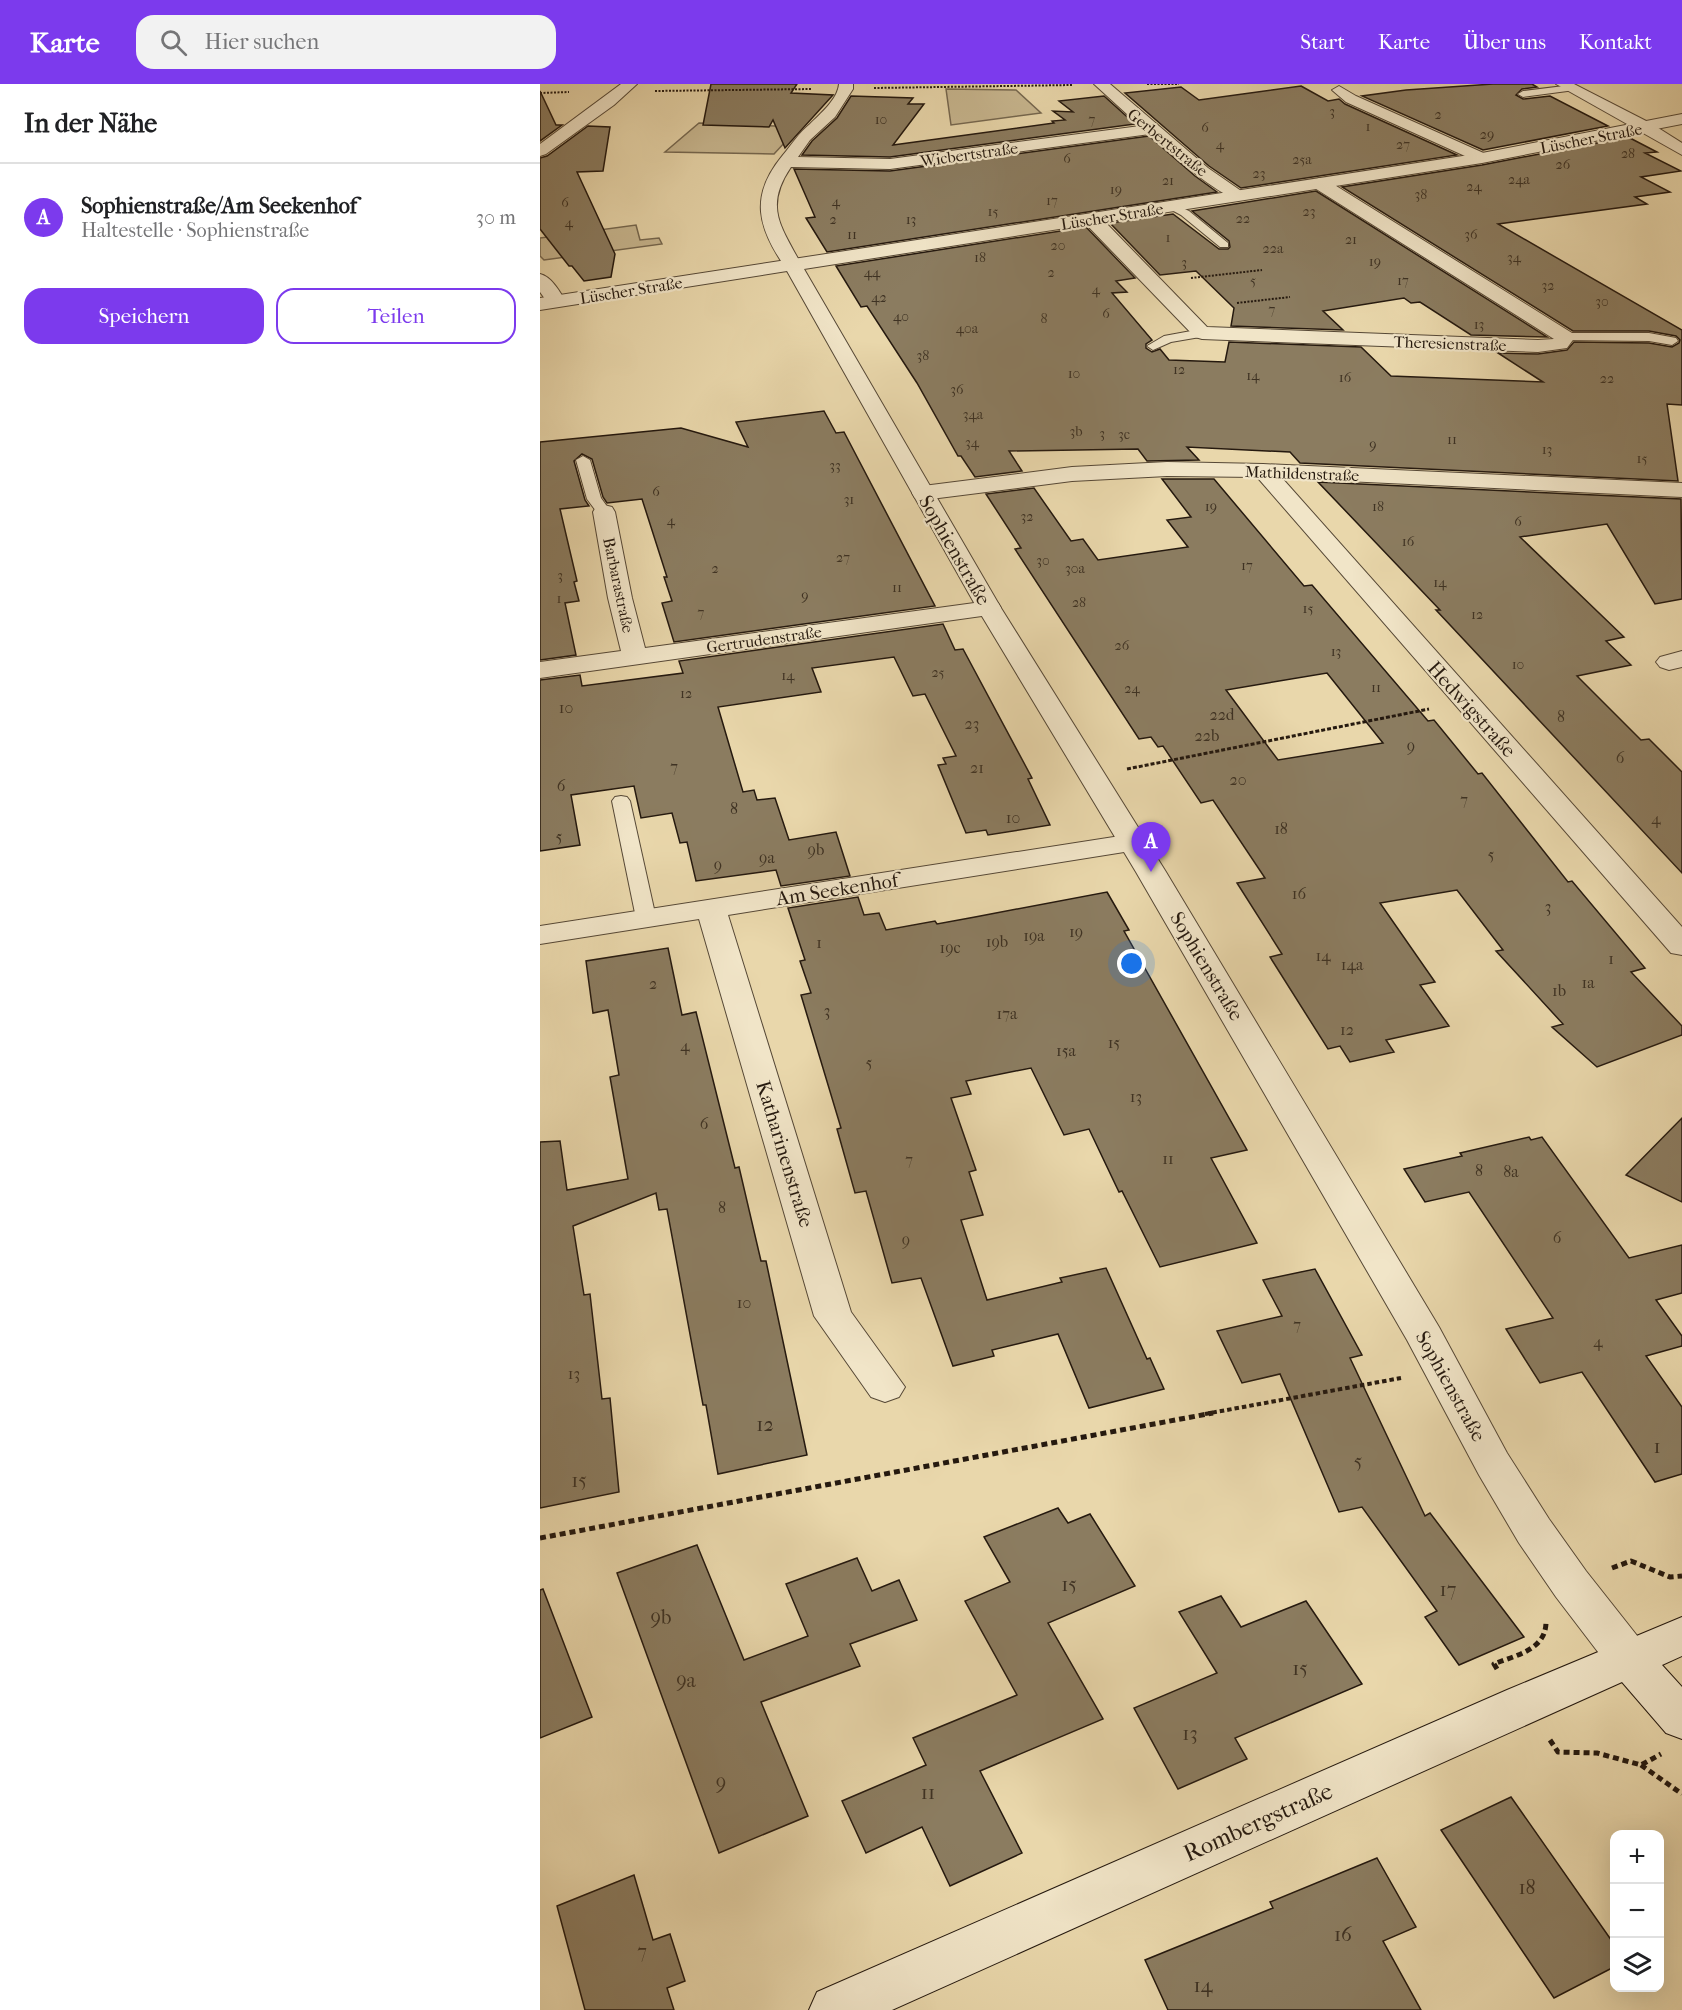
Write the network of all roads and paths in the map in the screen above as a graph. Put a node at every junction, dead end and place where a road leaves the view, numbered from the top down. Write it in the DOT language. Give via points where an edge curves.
graph roads {
  1 [pos="630,84"];
  2 [pos="846,84"];
  3 [pos="1101,84"];
  4 [pos="1567,86"];
  5 [pos="1340,90"];
  6 [pos="1523,94"];
  7 [pos="1682,119"];
  8 [pos="1646,127"];
  9 [pos="1151,129"];
  10 [pos="1682,150"];
  11 [pos="540,151"];
  12 [pos="1482,158"];
  13 [pos="785,162"];
  14 [pos="1319,183"];
  15 [pos="1239,195"];
  16 [pos="1172,206"];
  17 [pos="1090,219"];
  18 [pos="1224,245"];
  19 [pos="793,266"];
  20 [pos="1262,270"];
  21 [pos="540,280"];
  22 [pos="1153,283"];
  23 [pos="548,303"];
  24 [pos="1202,333"];
  25 [pos="1565,337"];
  26 [pos="1672,341"];
  27 [pos="1153,346"];
  28 [pos="583,460"];
  29 [pos="1263,471"];
  30 [pos="1682,490"];
  31 [pos="922,494"];
  32 [pos="604,512"];
  33 [pos="989,608"];
  34 [pos="635,657"];
  35 [pos="540,670"];
  36 [pos="1465,701"];
  37 [pos="1091,776"];
  38 [pos="621,801"];
  39 [pos="1133,843"];
  40 [pos="711,908"];
  41 [pos="646,918"];
  42 [pos="540,935"];
  43 [pos="1682,946"];
  44 [pos="1443,1370"];
  45 [pos="885,1387"];
  46 [pos="540,1538"];
  47 [pos="1682,1636"];
  48 [pos="1630,1660"];
  49 [pos="1677,1733"];
  50 [pos="1558,1752"];
  51 [pos="1641,1765"];
  52 [pos="1682,1794"];
  53 [pos="836,2010"];
  1 -- 11 [label="street"];
  2 -- 13 [label="street, Sophienstraße" via="830,114 804,137"];
  3 -- 9 [label="street, Gerbertstraße"];
  4 -- 6 [label="lane"];
  4 -- 8 [label="street"];
  5 -- 12 [label="street"];
  7 -- 8 [label="street, Lüscher Straße"];
  8 -- 10 [label="street"];
  8 -- 12 [label="street, Lüscher Straße"];
  9 -- 13 [label="street, Wicbertstraße" via="890,164"];
  9 -- 15 [label="street, Gerbertstraße"];
  12 -- 14 [label="street, Lüscher Straße"];
  13 -- 19 [label="street, Sophienstraße" via="772,183 769,220"];
  14 -- 15 [label="street, Lüscher Straße"];
  14 -- 25 [label="street"];
  15 -- 16 [label="street, Lüscher Straße"];
  16 -- 17 [label="street, Lüscher Straße"];
  16 -- 18 [label="lane"];
  17 -- 19 [label="street, Lüscher Straße"];
  17 -- 22 [label="street"];
  19 -- 23 [label="street, Lüscher Straße"];
  19 -- 31 [label="street, Sophienstraße"];
  20 -- 22 [label="path"];
  21 -- 23 [label="street"];
  22 -- 24 [label="street"];
  24 -- 25 [label="street, Theresienstraße" via="1538,346 1560,344"];
  24 -- 27 [label="lane"];
  25 -- 26 [label="lane" via="1649,337"];
  28 -- 32 [label="lane" via="594,500"];
  29 -- 30 [label="street, Mathildenstraße"];
  29 -- 31 [label="street, Mathildenstraße" via="1167,469 1072,474"];
  29 -- 36 [label="street, Hedwigstraße"];
  31 -- 33 [label="street, Sophienstraße"];
  32 -- 34 [label="street, Barbarastraße"];
  33 -- 34 [label="street, Gertrudenstraße"];
  33 -- 37 [label="street, Sophienstraße"];
  34 -- 35 [label="street, Gertrudenstraße"];
  36 -- 37 [label="path"];
  36 -- 43 [label="street, Hedwigstraße"];
  37 -- 39 [label="street, Sophienstraße"];
  38 -- 41 [label="lane"];
  39 -- 40 [label="street, Am Seekenhof"];
  39 -- 44 [label="street, Sophienstraße"];
  40 -- 41 [label="street, Am Seekenhof"];
  40 -- 45 [label="street, Katharinenstraße" via="833,1316"];
  41 -- 42 [label="street, Am Seekenhof"];
  44 -- 46 [label="path"];
  44 -- 48 [label="street, Sophienstraße" via="1534,1531"];
  47 -- 48 [label="street, Rombergstraße"];
  48 -- 49 [label="street, Sophienstraße"];
  48 -- 53 [label="street, Rombergstraße"];
  49 -- 51 [label="path"];
  50 -- 51 [label="path" via="1597,1753"];
  51 -- 52 [label="path"];
}
